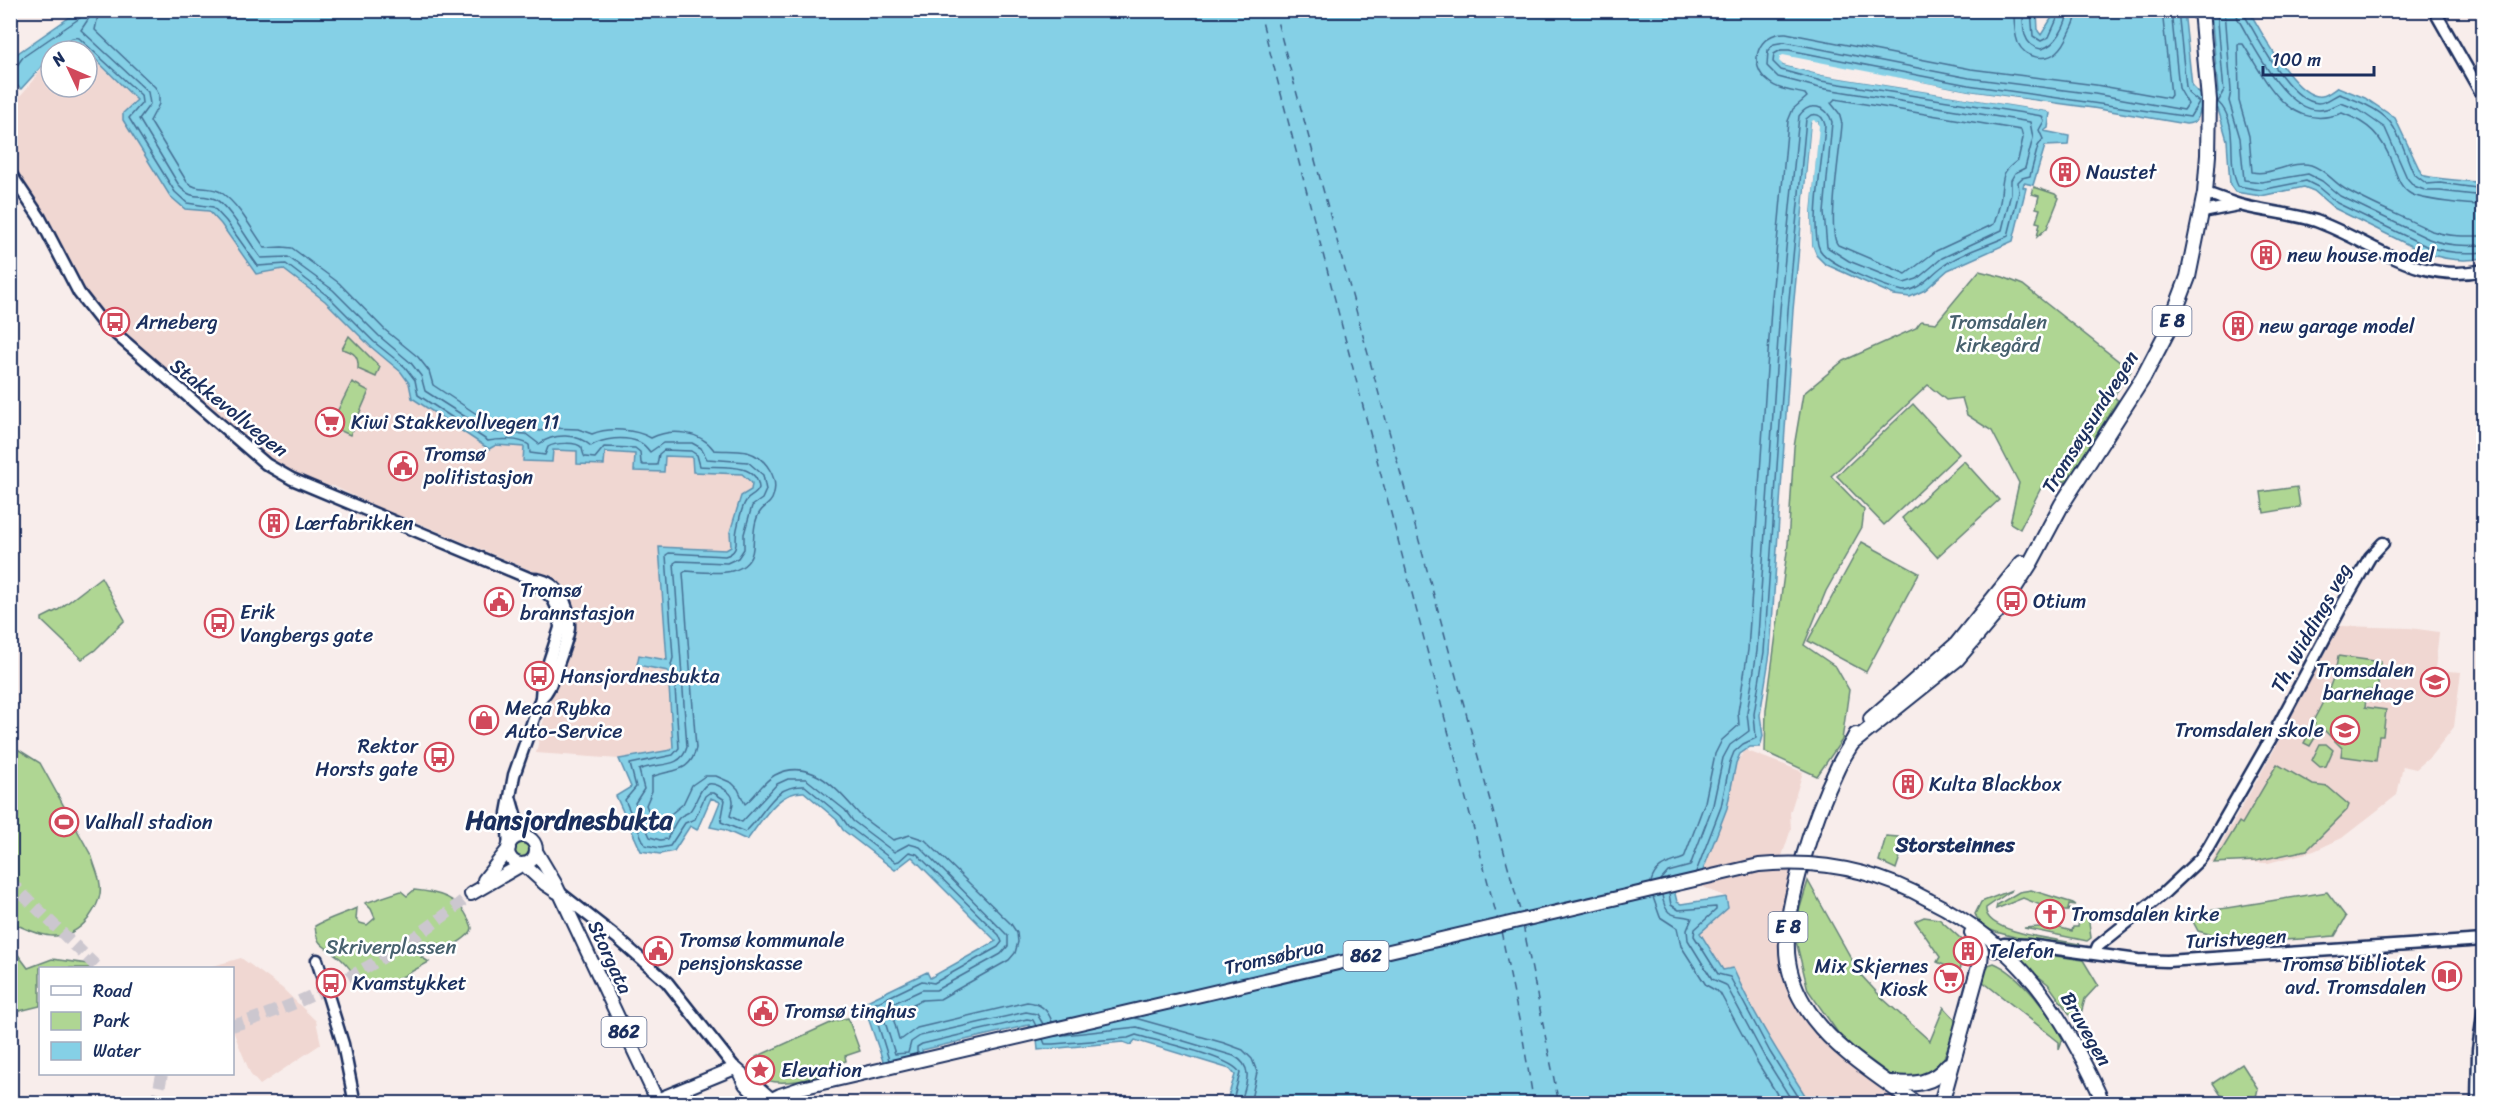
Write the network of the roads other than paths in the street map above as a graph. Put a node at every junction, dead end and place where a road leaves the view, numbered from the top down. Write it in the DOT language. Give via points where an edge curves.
graph roads {
  1 [pos="2201,10"];
  2 [pos="2434,10"];
  3 [pos="2484,98"];
  4 [pos="10,173"];
  5 [pos="2205,193"];
  6 [pos="2238,205"];
  7 [pos="2203,212"];
  8 [pos="2484,270"];
  9 [pos="2383,543"];
  10 [pos="510,799"];
  11 [pos="527,837"];
  12 [pos="509,848"];
  13 [pos="536,851"];
  14 [pos="523,864"];
  15 [pos="557,892"];
  16 [pos="1929,900"];
  17 [pos="1954,915"];
  18 [pos="1972,933"];
  19 [pos="2484,940"];
  20 [pos="1997,949"];
  21 [pos="2095,953"];
  22 [pos="317,960"];
  23 [pos="2484,1008"];
  24 [pos="1954,1056"];
  25 [pos="737,1070"];
  26 [pos="1888,1083"];
  27 [pos="658,1102"];
  28 [pos="768,1102"];
  29 [pos="355,1104"];
  30 [pos="1916,1104"];
  31 [pos="1941,1104"];
  32 [pos="2104,1104"];
  33 [pos="2477,1104"];
  1 -- 5 [label="highway, Tromsøysundvegen / E 8" via="2209,109"];
  2 -- 3 [label="street"];
  4 -- 10 [label="street, Stakkevollvegen" via="40,218 80,293 101,321 275,471 531,579 545,581 559,592 566,605 568,633 514,775"];
  5 -- 6 [label="street"];
  5 -- 7 [label="highway, Tromsøysundvegen / E 8"];
  6 -- 7 [label="street"];
  6 -- 8 [label="street" via="2319,223 2420,269 2455,273"];
  7 -- 26 [label="highway, Tromsøysundvegen / E 8" via="2188,278 2167,332 2143,378 2044,536 1965,635 1862,728 1828,790 1790,913 1787,954 1797,991 1814,1018 1843,1049"];
  9 -- 21 [label="street, Th. Widdings veg" via="2370,557 2343,604 2208,848 2173,885"];
  10 -- 11 [label="street"];
  10 -- 12 [label="street, Stakkevollvegen"];
  11 -- 12 [label="main road" via="516,838"];
  11 -- 13 [label="main road, 862"];
  12 -- 14 [label="main road, 862" via="513,861"];
  12 -- 14 [label="main road" via="473,892"];
  13 -- 14 [label="main road" via="533,859"];
  13 -- 15 [label="main road, Storgata / 862"];
  14 -- 15 [label="main road, Storgata / 862"];
  15 -- 25 [label="street" via="667,982"];
  15 -- 27 [label="main road, Storgata / 862"];
  16 -- 17 [label="main road, Bruvegen / 862"];
  16 -- 28 [label="main road, Tromsøbrua / 862, bridge" via="1894,883 1843,868 1808,863 1759,865 801,1088"];
  17 -- 18 [label="main road, Bruvegen / 862"];
  17 -- 20 [label="main road, Bruvegen / 862" via="1966,919"];
  18 -- 20 [label="main road, Bruvegen / 862"];
  18 -- 24 [label="highway" via="1981,951 1980,963"];
  19 -- 21 [label="street, Turistvegen" via="2167,961"];
  20 -- 21 [label="street, Turistvegen" via="2009,944"];
  20 -- 32 [label="main road, Bruvegen / 862" via="2023,969 2061,1017"];
  22 -- 29 [label="street" via="343,1044"];
  23 -- 33 [label="street"];
  24 -- 26 [label="highway" via="1929,1081 1913,1085"];
  24 -- 31 [label="highway"];
  25 -- 27 [label="main road, 862"];
  25 -- 28 [label="main road, 862" via="744,1084"];
  26 -- 30 [label="highway, Tromsøysundvegen / E 8"];
}
